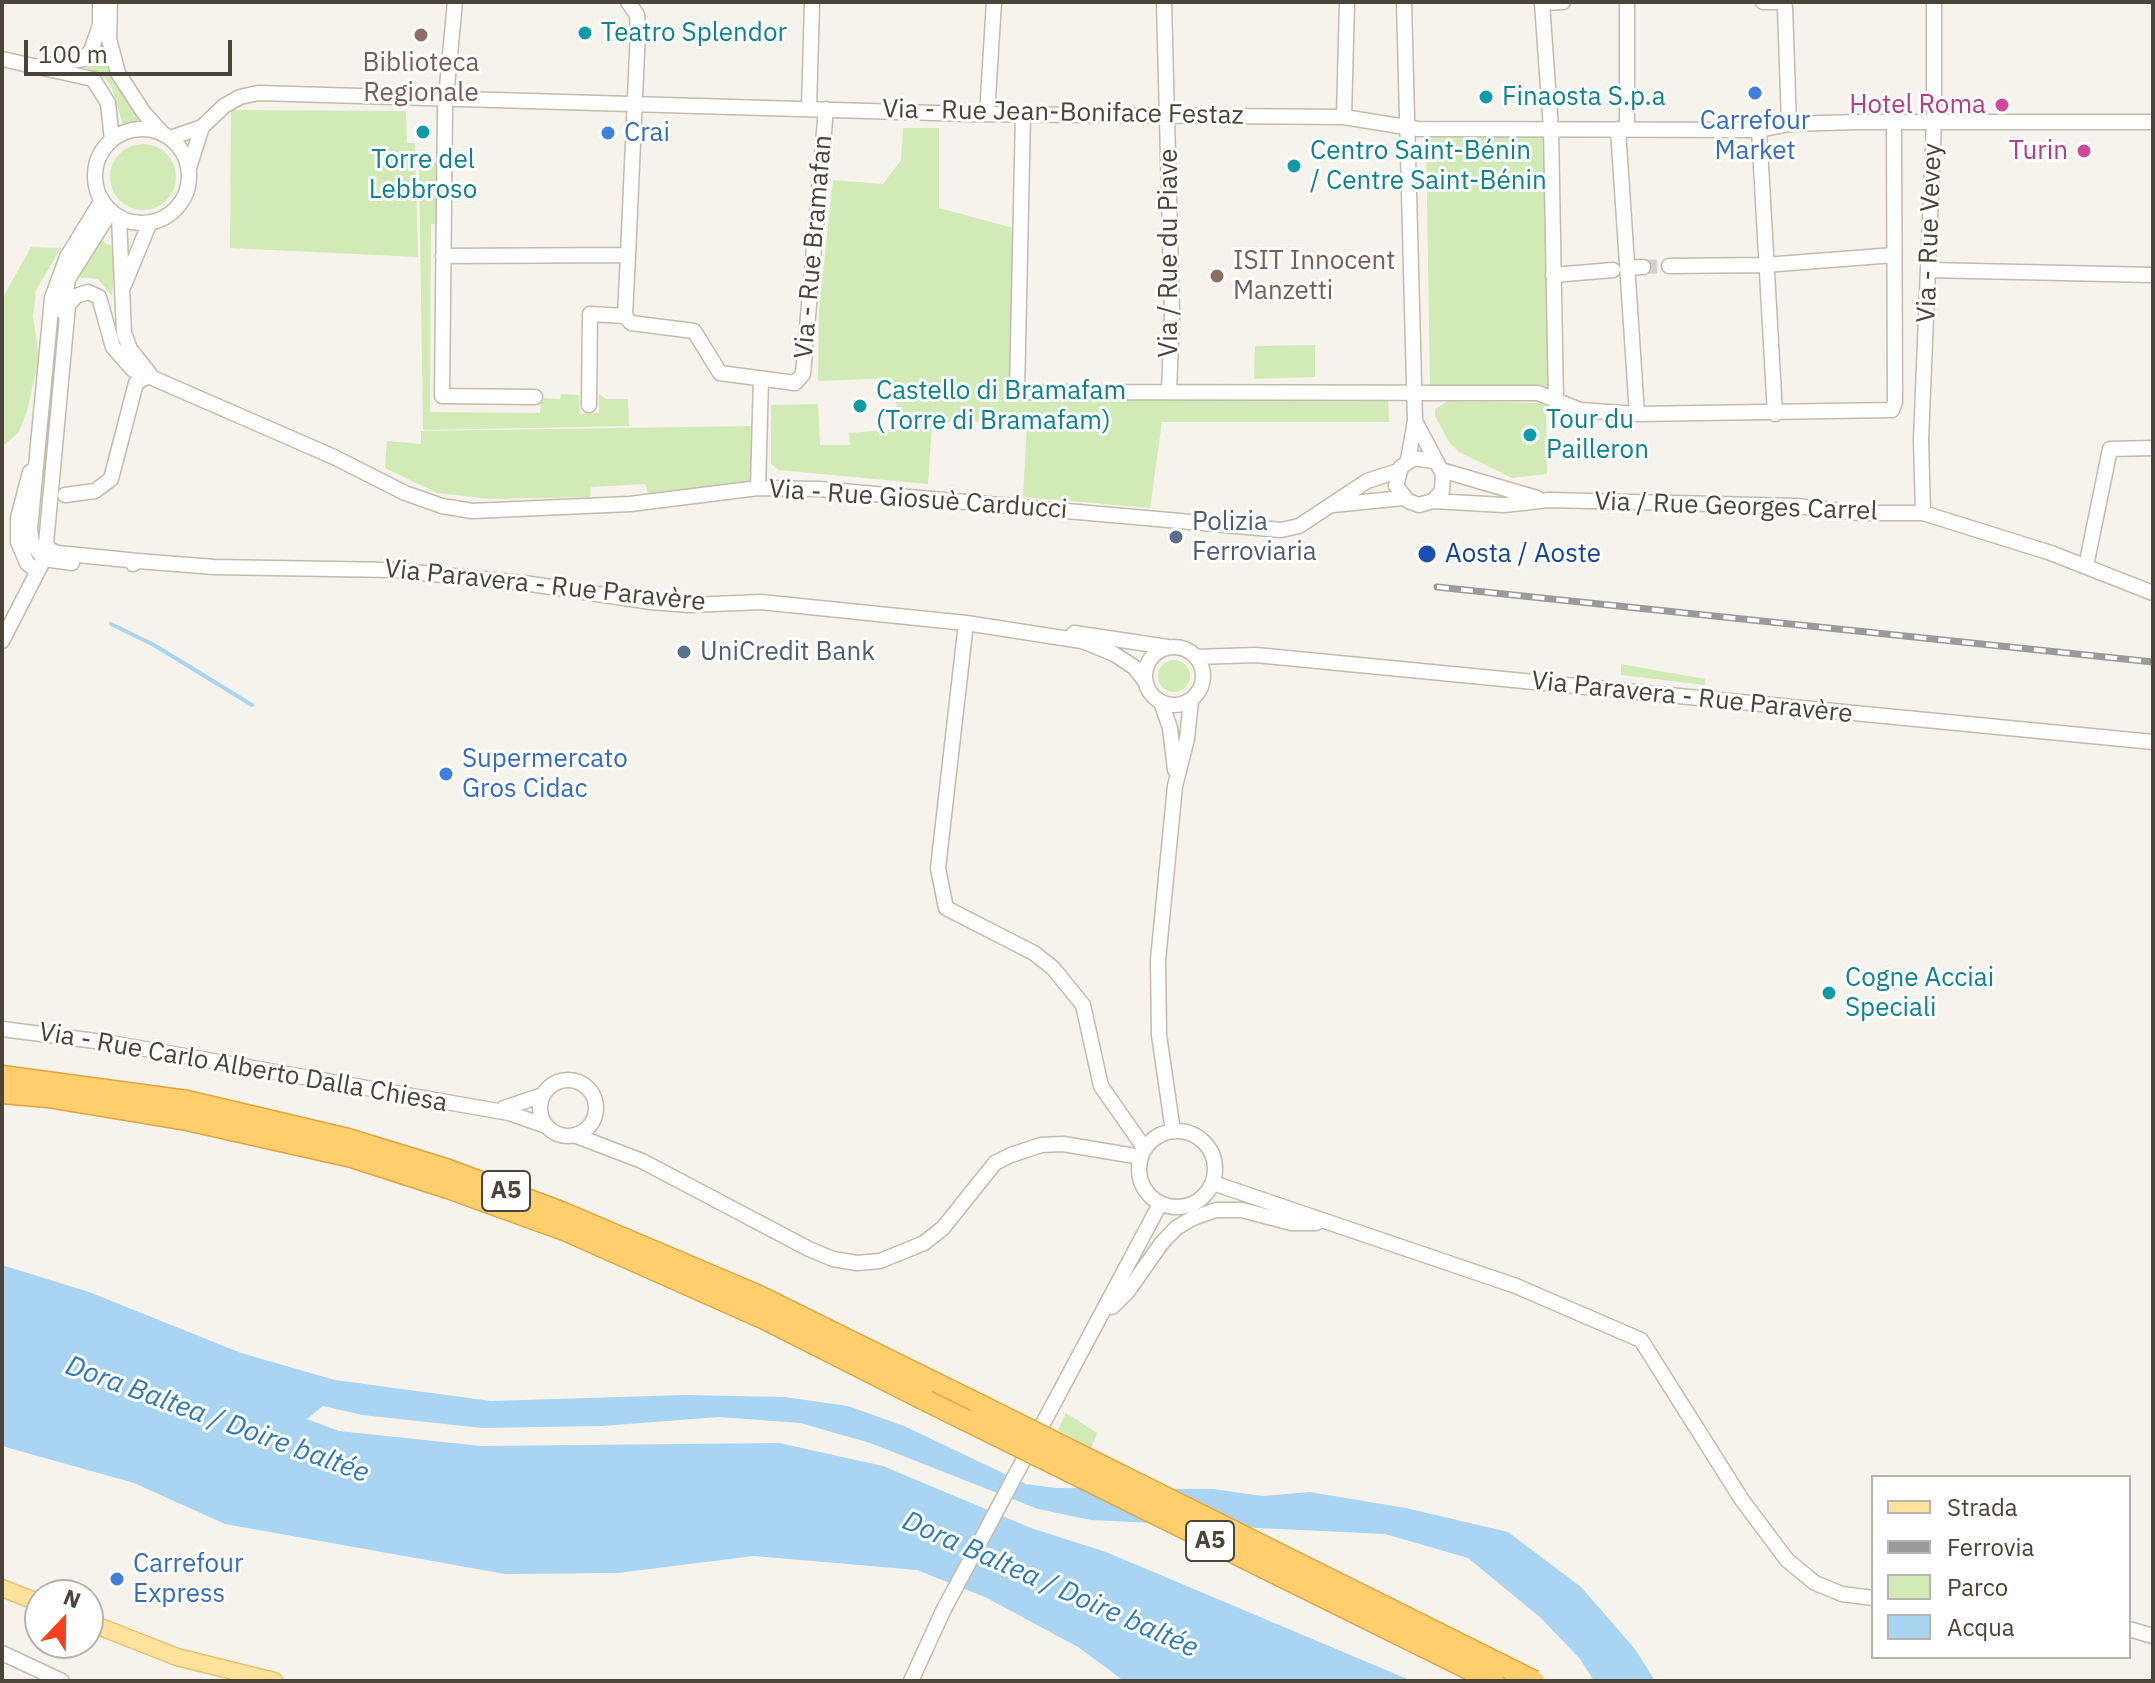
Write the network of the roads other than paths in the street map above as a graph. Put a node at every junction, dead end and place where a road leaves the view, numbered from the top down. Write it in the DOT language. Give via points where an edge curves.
graph roads {
  1 [pos="100,2"];
  2 [pos="110,2"];
  3 [pos="455,2"];
  4 [pos="628,2"];
  5 [pos="812,2"];
  6 [pos="1164,2"];
  7 [pos="1347,2"];
  8 [pos="1404,2"];
  9 [pos="1542,2"];
  10 [pos="1563,2"];
  11 [pos="1627,2"];
  12 [pos="1763,2"];
  13 [pos="1934,2"];
  14 [pos="995,12"];
  15 [pos="2,59"];
  16 [pos="40,65"];
  17 [pos="445,96"];
  18 [pos="637,103"];
  19 [pos="809,109"];
  20 [pos="826,109"];
  21 [pos="987,114"];
  22 [pos="1023,114"];
  23 [pos="1168,115"];
  24 [pos="1344,117"];
  25 [pos="1934,121"];
  26 [pos="1894,122"];
  27 [pos="2153,122"];
  28 [pos="1789,124"];
  29 [pos="202,127"];
  30 [pos="1409,129"];
  31 [pos="1551,129"];
  32 [pos="1623,129"];
  33 [pos="1759,130"];
  34 [pos="167,136"];
  35 [pos="112,140"];
  36 [pos="189,168"];
  37 [pos="111,209"];
  38 [pos="150,222"];
  39 [pos="628,255"];
  40 [pos="1894,255"];
  41 [pos="443,256"];
  42 [pos="1765,265"];
  43 [pos="1672,266"];
  44 [pos="1643,267"];
  45 [pos="1620,269"];
  46 [pos="1929,270"];
  47 [pos="1553,275"];
  48 [pos="2153,275"];
  49 [pos="122,293"];
  50 [pos="625,316"];
  51 [pos="54,361"];
  52 [pos="150,375"];
  53 [pos="761,379"];
  54 [pos="1414,391"];
  55 [pos="1169,392"];
  56 [pos="535,397"];
  57 [pos="1556,402"];
  58 [pos="589,405"];
  59 [pos="1637,414"];
  60 [pos="1775,414"];
  61 [pos="1415,421"];
  62 [pos="41,426"];
  63 [pos="2153,448"];
  64 [pos="1437,465"];
  65 [pos="1403,466"];
  66 [pos="758,488"];
  67 [pos="65,495"];
  68 [pos="1403,498"];
  69 [pos="1549,500"];
  70 [pos="1433,501"];
  71 [pos="1332,505"];
  72 [pos="1923,513"];
  73 [pos="44,560"];
  74 [pos="2086,566"];
  75 [pos="2153,593"];
  76 [pos="966,623"];
  77 [pos="1046,634"];
  78 [pos="2,641"];
  79 [pos="1168,647"];
  80 [pos="1196,657"];
  81 [pos="1231,658"];
  82 [pos="1145,681"];
  83 [pos="1203,682"];
  84 [pos="1191,700"];
  85 [pos="1161,702"];
  86 [pos="2153,742"];
  87 [pos="1175,786"];
  88 [pos="2,1029"];
  89 [pos="2,1076"];
  90 [pos="2,1093"];
  91 [pos="543,1095"];
  92 [pos="483,1108"];
  93 [pos="1116,1109"];
  94 [pos="596,1114"];
  95 [pos="546,1126"];
  96 [pos="1173,1131"];
  97 [pos="574,1135"];
  98 [pos="1158,1136"];
  99 [pos="1104,1153"];
  100 [pos="1143,1153"];
  101 [pos="642,1161"];
  102 [pos="1140,1179"];
  103 [pos="1213,1183"];
  104 [pos="1160,1204"];
  105 [pos="1325,1222"];
  106 [pos="1100,1318"];
  107 [pos="2,1588"];
  108 [pos="24,1597"];
  109 [pos="1871,1598"];
  110 [pos="104,1628"];
  111 [pos="2131,1630"];
  112 [pos="2153,1636"];
  113 [pos="2,1653"];
  114 [pos="912,1678"];
  115 [pos="62,1681"];
  116 [pos="274,1681"];
  117 [pos="1493,1681"];
  118 [pos="1534,1681"];
  1 -- 16 [label="street" via="96,38 83,59"];
  2 -- 34 [label="street" via="109,39 118,73 144,113"];
  3 -- 17 [label="street"];
  4 -- 18 [label="street" via="637,15"];
  5 -- 19 [label="street"];
  6 -- 23 [label="street, Via / Rue du Piave"];
  7 -- 24 [label="street"];
  8 -- 30 [label="street"];
  9 -- 10 [label="street"];
  9 -- 31 [label="street"];
  11 -- 32 [label="street"];
  12 -- 28 [label="street" via="1782,2 1785,7"];
  13 -- 25 [label="street, Via - Rue Vevey"];
  14 -- 21 [label="street"];
  15 -- 16 [label="street"];
  16 -- 35 [label="street" via="93,79 108,103"];
  17 -- 18 [label="street, Via - Rue Jean-Boniface Festaz"];
  17 -- 29 [label="street, Via - Rue Jean-Boniface Festaz" via="258,93 224,106"];
  17 -- 41 [label="street"];
  18 -- 19 [label="street, Via - Rue Jean-Boniface Festaz"];
  18 -- 39 [label="street"];
  19 -- 20 [label="street, Via - Rue Jean-Boniface Festaz"];
  20 -- 21 [label="street, Via - Rue Jean-Boniface Festaz"];
  20 -- 53 [label="street, Via - Rue Bramafan" via="803,374 795,383"];
  21 -- 22 [label="street, Via - Rue Jean-Boniface Festaz"];
  22 -- 23 [label="street, Via - Rue Jean-Boniface Festaz"];
  22 -- 55 [label="street" via="1017,392"];
  23 -- 24 [label="street, Via - Rue Jean-Boniface Festaz"];
  23 -- 55 [label="street, Via / Rue du Piave"];
  24 -- 30 [label="street, Via - Rue Jean-Boniface Festaz"];
  25 -- 26 [label="street, Via - Rue Jean-Boniface Festaz"];
  25 -- 27 [label="street, Via - Rue Jean-Boniface Festaz"];
  25 -- 46 [label="street, Via - Rue Vevey"];
  26 -- 28 [label="street, Via - Rue Jean-Boniface Festaz"];
  26 -- 40 [label="street"];
  28 -- 33 [label="street, Via - Rue Jean-Boniface Festaz"];
  29 -- 34 [label="street"];
  29 -- 36 [label="street"];
  30 -- 31 [label="street, Via - Rue Jean-Boniface Festaz"];
  30 -- 54 [label="street"];
  31 -- 32 [label="street, Via - Rue Jean-Boniface Festaz"];
  31 -- 47 [label="street"];
  32 -- 33 [label="street, Via - Rue Jean-Boniface Festaz"];
  32 -- 45 [label="street"];
  33 -- 42 [label="street"];
  34 -- 35 [label="street" via="137,129"];
  34 -- 36 [label="street"];
  35 -- 37 [label="street" via="95,173"];
  36 -- 38 [label="street" via="184,197 168,215"];
  37 -- 38 [label="street" via="134,222"];
  37 -- 49 [label="street"];
  37 -- 51 [label="street" via="85,222 57,279 52,298"];
  38 -- 49 [label="street"];
  39 -- 41 [label="street"];
  39 -- 50 [label="street"];
  40 -- 42 [label="street"];
  40 -- 60 [label="street" via="1895,402 1887,412"];
  41 -- 56 [label="street" via="442,396"];
  42 -- 43 [label="street"];
  42 -- 60 [label="street"];
  44 -- 45 [label="street"];
  45 -- 47 [label="street"];
  45 -- 59 [label="street"];
  46 -- 48 [label="street"];
  46 -- 72 [label="street, Via - Rue Vevey"];
  47 -- 57 [label="street"];
  49 -- 52 [label="street" via="124,333"];
  50 -- 53 [label="street" via="639,325 694,331 720,373"];
  50 -- 58 [label="street" via="590,314"];
  51 -- 52 [label="street, Via - Rue Giosuè Carducci" via="68,305 88,292 99,297 113,347 125,363"];
  51 -- 62 [label="street"];
  51 -- 73 [label="street" via="52,494"];
  52 -- 66 [label="street, Via - Rue Giosuè Carducci" via="442,506 498,513"];
  52 -- 67 [label="street" via="136,383 111,479 95,491"];
  53 -- 66 [label="street, Via - Rue Bramafan"];
  54 -- 55 [label="street"];
  54 -- 57 [label="street" via="1538,393"];
  54 -- 61 [label="street"];
  57 -- 59 [label="street" via="1580,410"];
  59 -- 60 [label="street"];
  61 -- 64 [label="street"];
  61 -- 65 [label="street"];
  62 -- 73 [label="street" via="30,529"];
  62 -- 73 [label="street" via="17,528 22,553"];
  63 -- 74 [label="street" via="2110,449"];
  64 -- 65 [label="street" via="1421,457"];
  64 -- 69 [label="street"];
  64 -- 70 [label="street" via="1444,485"];
  65 -- 68 [label="street" via="1396,486"];
  65 -- 71 [label="street, Via - Rue Giosuè Carducci" via="1367,481"];
  66 -- 71 [label="street, Via - Rue Giosuè Carducci" via="835,490 1281,530 1299,526"];
  68 -- 70 [label="street" via="1419,505"];
  68 -- 71 [label="street"];
  69 -- 70 [label="street" via="1504,505"];
  69 -- 72 [label="street, Via / Rue Georges Carrel"];
  72 -- 74 [label="street, Via / Rue Georges Carrel"];
  73 -- 76 [label="street, Via Paravera - Rue Paravère" via="392,570 651,602 761,602"];
  73 -- 78 [label="street"];
  74 -- 75 [label="street, Via / Rue Georges Carrel"];
  76 -- 77 [label="street, Via Paravera - Rue Paravère"];
  76 -- 93 [label="street" via="938,868 946,908 1053,968 1083,1005 1098,1078"];
  77 -- 79 [label="street, Via Paravera - Rue Paravère" via="1077,633"];
  77 -- 82 [label="street, Via Paravera - Rue Paravère" via="1114,654"];
  79 -- 80 [label="street" via="1183,648"];
  79 -- 82 [label="street" via="1150,659"];
  80 -- 81 [label="street, Via Paravera - Rue Paravère"];
  80 -- 83 [label="street"];
  81 -- 83 [label="street"];
  81 -- 86 [label="street, Via Paravera - Rue Paravère" via="1256,655"];
  82 -- 85 [label="street"];
  83 -- 84 [label="street"];
  84 -- 85 [label="street"];
  84 -- 87 [label="street"];
  85 -- 87 [label="street" via="1170,728"];
  87 -- 96 [label="street" via="1158,960 1159,1035"];
  88 -- 92 [label="street, Via - Rue Carlo Alberto Dalla Chiesa"];
  89 -- 118 [label="highway, A5, bridge" via="187,1101 348,1139 559,1211 757,1295"];
  90 -- 117 [label="highway, A5, bridge" via="187,1120 352,1157 567,1231 765,1319"];
  91 -- 92 [label="street" via="514,1107"];
  91 -- 94 [label="street" via="558,1081 580,1082 592,1092"];
  91 -- 95 [label="street"];
  92 -- 95 [label="street, Via - Rue Carlo Alberto Dalla Chiesa"];
  93 -- 98 [label="street"];
  93 -- 100 [label="street"];
  94 -- 97 [label="street" via="588,1128"];
  94 -- 101 [label="street" via="606,1134"];
  95 -- 97 [label="street"];
  96 -- 98 [label="street"];
  96 -- 103 [label="street" via="1199,1137 1211,1150 1216,1166"];
  97 -- 101 [label="street"];
  98 -- 100 [label="street"];
  99 -- 100 [label="street"];
  99 -- 101 [label="street" via="1063,1144 1011,1155 995,1163 943,1228 924,1243 880,1261 857,1263 809,1249"];
  99 -- 102 [label="street"];
  100 -- 102 [label="street"];
  102 -- 104 [label="street"];
  103 -- 104 [label="street" via="1195,1203"];
  103 -- 105 [label="street"];
  104 -- 106 [label="street"];
  105 -- 106 [label="street" via="1291,1223 1242,1210 1216,1210 1193,1218 1161,1244 1128,1291"];
  105 -- 109 [label="street" via="1516,1286 1641,1340 1742,1500 1787,1560 1815,1583"];
  106 -- 114 [label="street, bridge" via="935,1619"];
  107 -- 108 [label="main road"];
  110 -- 116 [label="main road" via="177,1657"];
  111 -- 112 [label="street"];
  113 -- 115 [label="street"];
}
